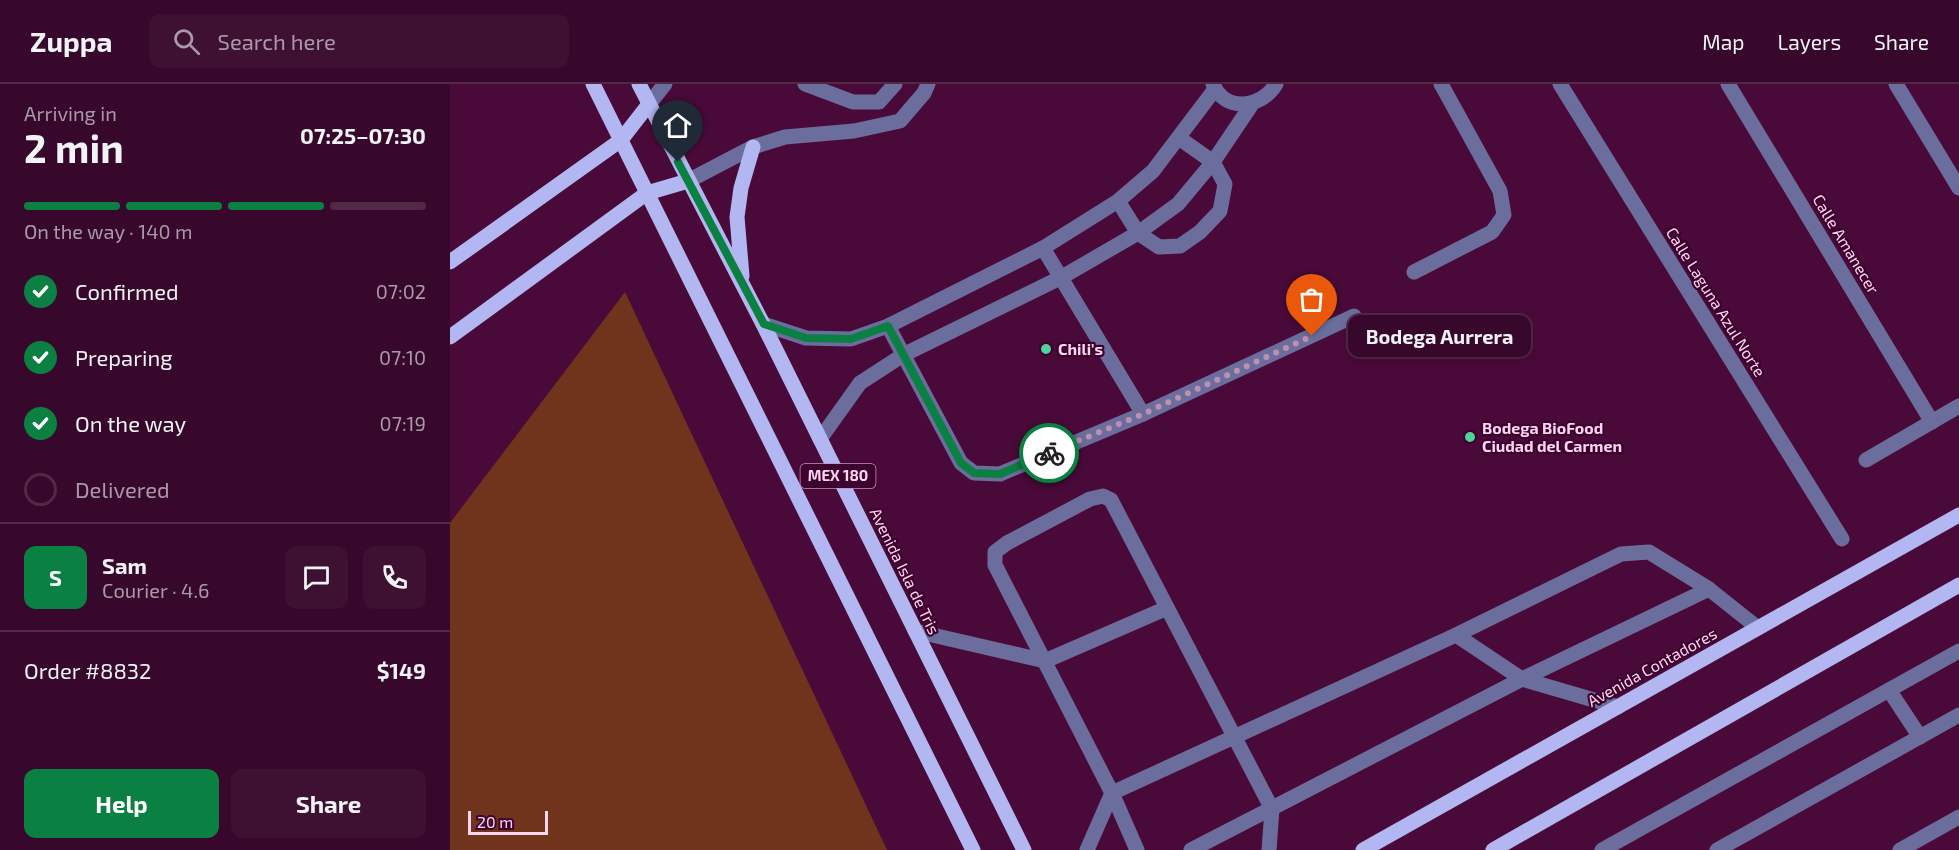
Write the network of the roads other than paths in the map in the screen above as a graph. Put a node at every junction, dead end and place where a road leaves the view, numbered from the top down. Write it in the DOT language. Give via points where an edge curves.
graph roads {
  1 [pos="593,84"];
  2 [pos="639,84"];
  3 [pos="664,84"];
  4 [pos="805,84"];
  5 [pos="895,84"];
  6 [pos="928,84"];
  7 [pos="1276,84"];
  8 [pos="1441,84"];
  9 [pos="1560,84"];
  10 [pos="1728,84"];
  11 [pos="1896,84"];
  12 [pos="1214,87"];
  13 [pos="649,104"];
  14 [pos="1252,104"];
  15 [pos="1179,138"];
  16 [pos="621,140"];
  17 [pos="753,147"];
  18 [pos="1213,162"];
  19 [pos="688,181"];
  20 [pos="1959,188"];
  21 [pos="647,193"];
  22 [pos="1118,201"];
  23 [pos="1137,233"];
  24 [pos="1043,248"];
  25 [pos="450,262"];
  26 [pos="1414,272"];
  27 [pos="1062,277"];
  28 [pos="742,282"];
  29 [pos="1354,316"];
  30 [pos="764,324"];
  31 [pos="888,326"];
  32 [pos="450,337"];
  33 [pos="903,355"];
  34 [pos="1959,406"];
  35 [pos="1143,414"];
  36 [pos="1932,422"];
  37 [pos="820,439"];
  38 [pos="1866,460"];
  39 [pos="1959,515"];
  40 [pos="1842,539"];
  41 [pos="1959,585"];
  42 [pos="1709,589"];
  43 [pos="1167,608"];
  44 [pos="1758,628"];
  45 [pos="915,631"];
  46 [pos="1456,635"];
  47 [pos="1959,651"];
  48 [pos="1045,661"];
  49 [pos="1522,679"];
  50 [pos="1889,690"];
  51 [pos="1618,707"];
  52 [pos="1959,715"];
  53 [pos="1234,737"];
  54 [pos="1920,737"];
  55 [pos="1112,793"];
  56 [pos="1272,809"];
  57 [pos="1959,817"];
  58 [pos="973,850"];
  59 [pos="1023,850"];
  60 [pos="1087,850"];
  61 [pos="1137,850"];
  62 [pos="1191,850"];
  63 [pos="1269,850"];
  64 [pos="1364,850"];
  65 [pos="1493,850"];
  66 [pos="1602,850"];
  67 [pos="1717,850"];
  68 [pos="1900,850"];
  1 -- 16 [label="main road, MEX 180"];
  2 -- 13 [label="main road, Avenida Isla de Tris / MEX 180"];
  3 -- 13 [label="street"];
  4 -- 5 [label="street" via="853,102 879,102"];
  6 -- 17 [label="street" via="900,121 854,131 785,137"];
  7 -- 14 [label="street" via="1271,93"];
  8 -- 26 [label="street" via="1500,191 1504,215 1492,232"];
  9 -- 40 [label="street, Calle Laguna Azul Norte"];
  10 -- 36 [label="street, Calle Amanecer"];
  11 -- 20 [label="street"];
  12 -- 14 [label="street" via="1231,102"];
  12 -- 15 [label="street"];
  13 -- 16 [label="main road"];
  13 -- 19 [label="main road, Avenida Isla de Tris / MEX 180"];
  14 -- 18 [label="street"];
  15 -- 18 [label="street"];
  15 -- 22 [label="street" via="1153,171"];
  16 -- 21 [label="main road, MEX 180"];
  16 -- 25 [label="main road"];
  17 -- 19 [label="street"];
  17 -- 28 [label="main road" via="737,217"];
  18 -- 23 [label="street" via="1178,204"];
  18 -- 23 [label="street" via="1225,184 1220,211 1200,232 1180,246 1159,247"];
  19 -- 21 [label="main road"];
  19 -- 28 [label="main road, Avenida Isla de Tris / MEX 180"];
  21 -- 32 [label="main road"];
  21 -- 58 [label="main road, MEX 180"];
  22 -- 23 [label="street"];
  22 -- 24 [label="street"];
  23 -- 27 [label="street"];
  24 -- 27 [label="street"];
  24 -- 31 [label="street"];
  27 -- 33 [label="street"];
  27 -- 35 [label="street"];
  28 -- 30 [label="main road, Avenida Isla de Tris / MEX 180"];
  29 -- 35 [label="street"];
  30 -- 31 [label="street" via="806,338 851,339"];
  30 -- 37 [label="main road, Avenida Isla de Tris / MEX 180"];
  31 -- 33 [label="street"];
  33 -- 35 [label="street" via="961,463 974,473 1000,474"];
  33 -- 37 [label="street" via="860,383"];
  34 -- 36 [label="street"];
  36 -- 38 [label="street"];
  37 -- 45 [label="main road, Avenida Isla de Tris / MEX 180"];
  39 -- 44 [label="main road, Avenida Contadores"];
  41 -- 65 [label="main road"];
  42 -- 44 [label="street"];
  42 -- 46 [label="street" via="1649,552 1621,554"];
  42 -- 49 [label="street"];
  43 -- 48 [label="street"];
  43 -- 48 [label="street" via="1111,500 1103,496 1090,499 995,552 995,565"];
  43 -- 53 [label="street"];
  44 -- 51 [label="main road, Avenida Contadores"];
  45 -- 48 [label="street"];
  45 -- 59 [label="main road, Avenida Isla de Tris / MEX 180"];
  46 -- 49 [label="street"];
  46 -- 53 [label="street"];
  47 -- 50 [label="street"];
  48 -- 55 [label="street"];
  49 -- 51 [label="street"];
  49 -- 56 [label="street"];
  50 -- 54 [label="street"];
  50 -- 66 [label="street"];
  51 -- 64 [label="main road, Avenida Contadores"];
  52 -- 54 [label="street"];
  53 -- 55 [label="street"];
  53 -- 56 [label="street"];
  54 -- 67 [label="street"];
  55 -- 60 [label="street"];
  55 -- 61 [label="street"];
  56 -- 62 [label="street"];
  56 -- 63 [label="street"];
  57 -- 68 [label="street"];
}
